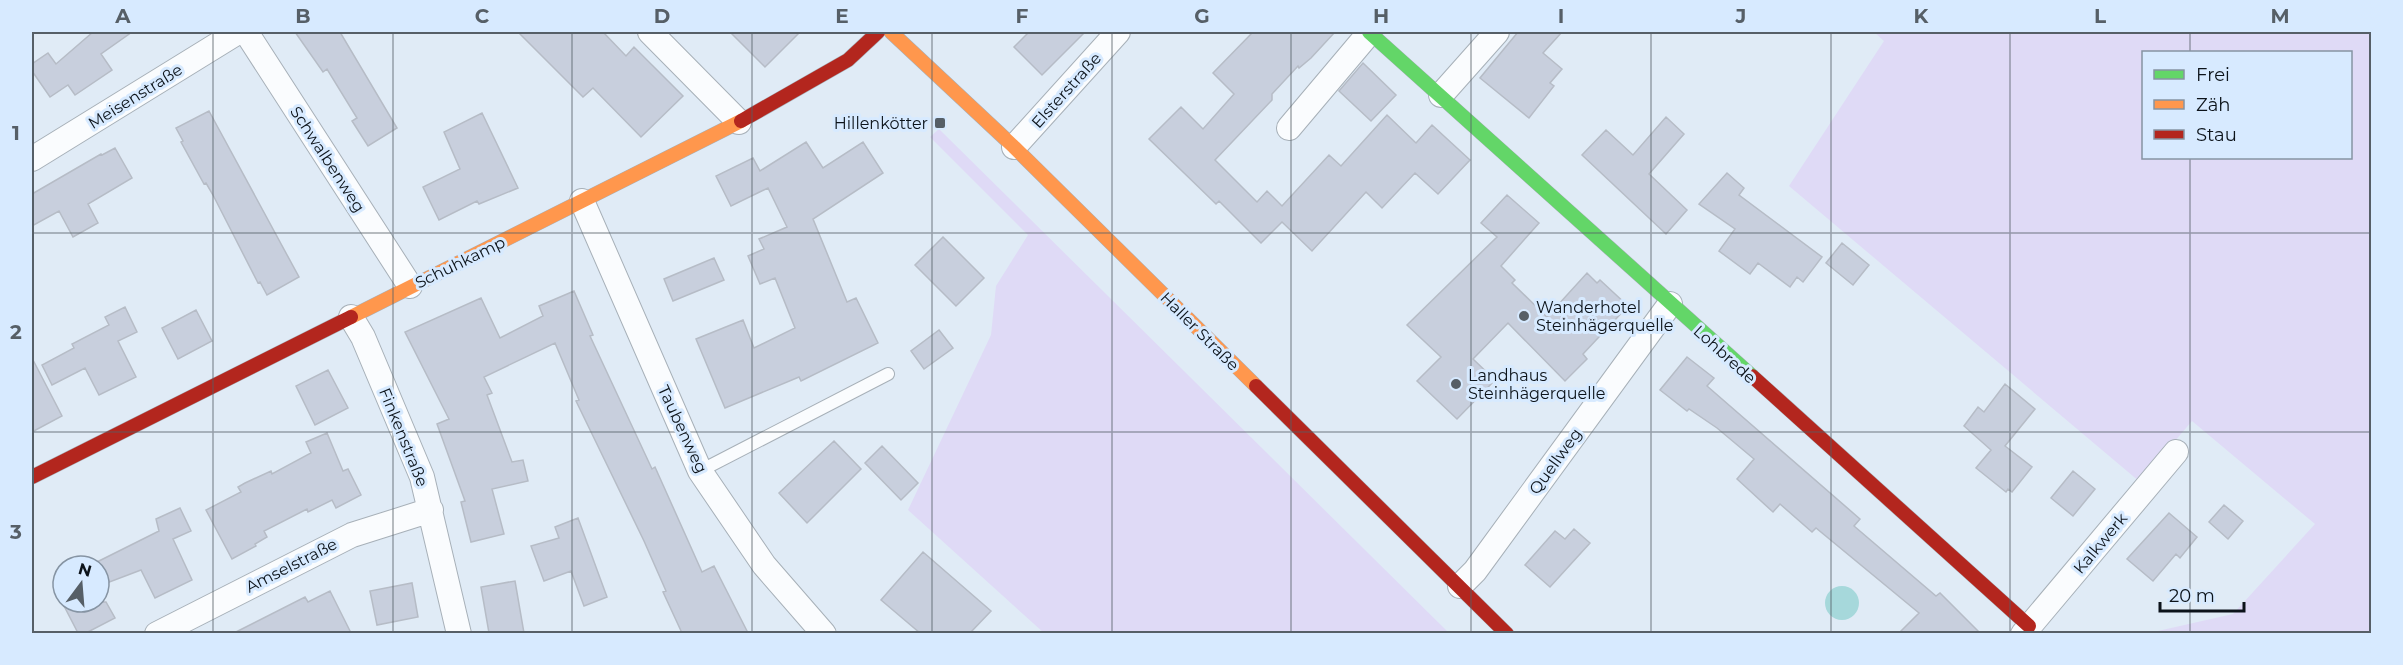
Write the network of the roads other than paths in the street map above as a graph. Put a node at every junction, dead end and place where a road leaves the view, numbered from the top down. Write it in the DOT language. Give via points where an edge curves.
graph roads {
  1 [pos="238,32"];
  2 [pos="246,32"];
  3 [pos="650,32"];
  4 [pos="878,32"];
  5 [pos="891,32"];
  6 [pos="1118,32"];
  7 [pos="1369,32"];
  8 [pos="1497,32"];
  9 [pos="1441,95"];
  10 [pos="739,122"];
  11 [pos="1289,128"];
  12 [pos="1014,147"];
  13 [pos="35,149"];
  14 [pos="582,201"];
  15 [pos="410,286"];
  16 [pos="1670,304"];
  17 [pos="351,317"];
  18 [pos="888,374"];
  19 [pos="2176,452"];
  20 [pos="700,471"];
  21 [pos="32,477"];
  22 [pos="431,510"];
  23 [pos="1460,586"];
  24 [pos="2026,630"];
  25 [pos="157,633"];
  26 [pos="459,633"];
  27 [pos="824,633"];
  28 [pos="1507,633"];
  1 -- 13 [label="street, Meisenstraße"];
  2 -- 15 [label="street, Schwalbenweg"];
  3 -- 10 [label="street"];
  4 -- 10 [label="street, Schuhkamp" via="848,60"];
  5 -- 12 [label="street, Haller Straße"];
  6 -- 12 [label="street, Elsterstraße"];
  7 -- 9 [label="street, Lohbrede"];
  7 -- 11 [label="street"];
  8 -- 9 [label="street"];
  9 -- 16 [label="street, Lohbrede"];
  10 -- 14 [label="street, Schuhkamp"];
  12 -- 23 [label="street, Haller Straße"];
  14 -- 15 [label="street, Schuhkamp"];
  14 -- 20 [label="street, Taubenweg"];
  15 -- 17 [label="street, Schuhkamp"];
  16 -- 23 [label="street, Quellweg" via="1475,571"];
  16 -- 24 [label="street, Lohbrede"];
  17 -- 21 [label="street, Schuhkamp"];
  17 -- 22 [label="street, Finkenstraße" via="422,477"];
  18 -- 20 [label="lane"];
  19 -- 24 [label="street, Kalkwerk"];
  20 -- 27 [label="street, Taubenweg" via="764,565"];
  22 -- 25 [label="street, Amselstraße" via="352,534"];
  22 -- 26 [label="street, Finkenstraße"];
  23 -- 28 [label="street, Haller Straße"];
}
